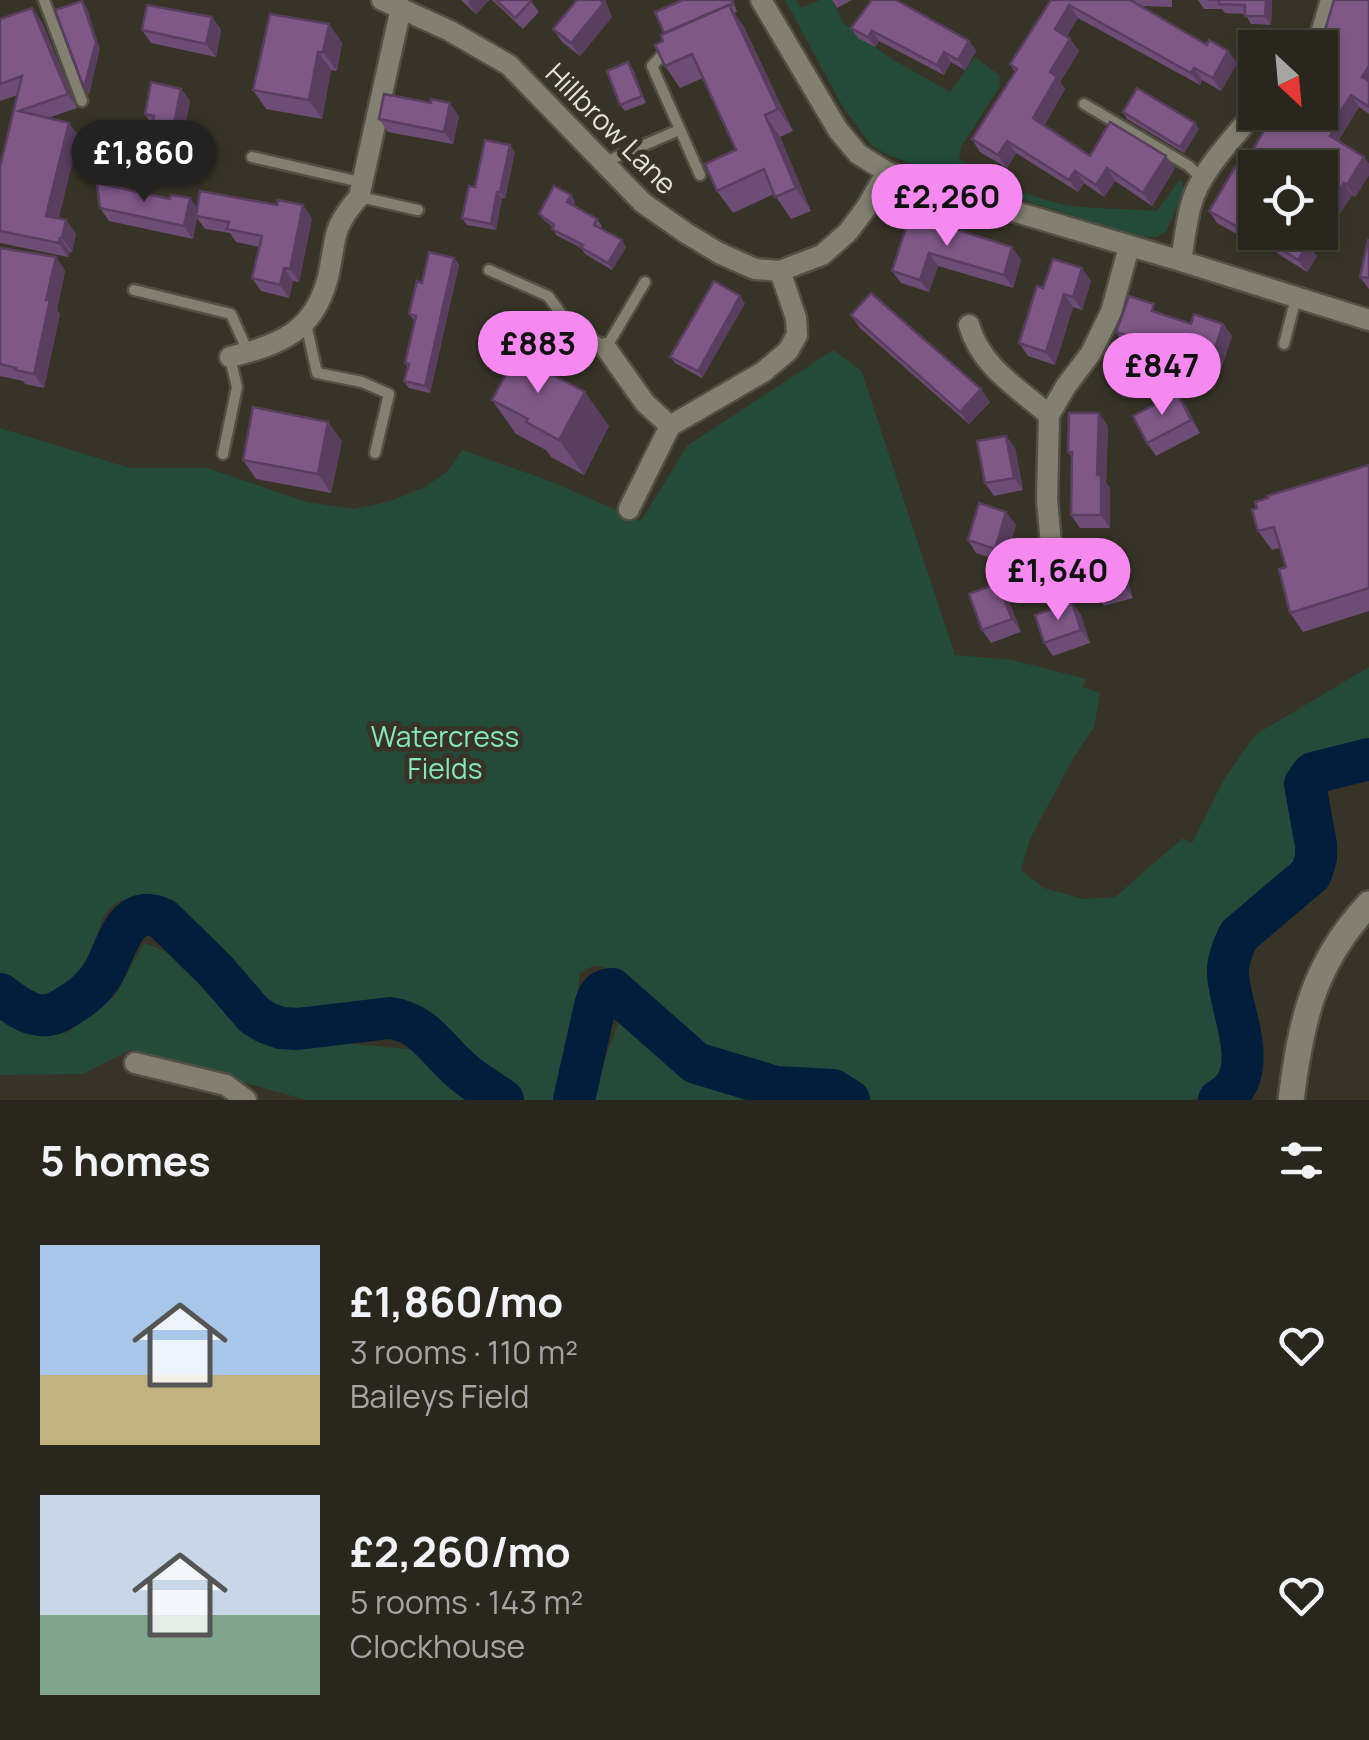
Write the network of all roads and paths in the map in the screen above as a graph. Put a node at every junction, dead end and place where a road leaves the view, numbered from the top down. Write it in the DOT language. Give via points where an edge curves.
graph roads {
  1 [pos="44,0"];
  2 [pos="761,0"];
  3 [pos="1331,0"];
  4 [pos="391,4"];
  5 [pos="1322,30"];
  6 [pos="679,46"];
  7 [pos="82,101"];
  8 [pos="1084,104"];
  9 [pos="680,130"];
  10 [pos="1240,130"];
  11 [pos="252,156"];
  12 [pos="604,162"];
  13 [pos="887,172"];
  14 [pos="700,175"];
  15 [pos="1203,180"];
  16 [pos="360,190"];
  17 [pos="418,210"];
  18 [pos="1129,246"];
  19 [pos="1181,261"];
  20 [pos="489,270"];
  21 [pos="780,270"];
  22 [pos="645,282"];
  23 [pos="134,290"];
  24 [pos="1296,298"];
  25 [pos="1369,320"];
  26 [pos="306,324"];
  27 [pos="969,325"];
  28 [pos="1284,344"];
  29 [pos="606,348"];
  30 [pos="239,354"];
  31 [pos="1050,414"];
  32 [pos="670,426"];
  33 [pos="374,453"];
  34 [pos="224,454"];
  35 [pos="629,510"];
  36 [pos="1037,589"];
  37 [pos="1369,904"];
  38 [pos="134,1063"];
  39 [pos="246,1100"];
  40 [pos="1291,1100"];
  1 -- 7 [label="lane"];
  2 -- 13 [label="street" via="838,130 858,154"];
  3 -- 5 [label="street"];
  4 -- 12 [label="street, Hillbrow Lane" via="509,65"];
  4 -- 16 [label="street"];
  6 -- 9 [label="lane" via="652,66"];
  8 -- 15 [label="lane"];
  9 -- 12 [label="lane"];
  9 -- 14 [label="lane"];
  10 -- 15 [label="street"];
  11 -- 16 [label="lane"];
  12 -- 21 [label="street, Hillbrow Lane" via="643,203 686,233 755,268"];
  13 -- 18 [label="street"];
  13 -- 21 [label="street" via="848,232 822,255"];
  15 -- 19 [label="street"];
  16 -- 17 [label="lane"];
  16 -- 26 [label="street" via="335,234 327,279"];
  18 -- 19 [label="street"];
  18 -- 31 [label="street" via="1111,312"];
  19 -- 24 [label="street"];
  20 -- 29 [label="lane" via="548,296 565,320"];
  21 -- 32 [label="street" via="796,318 797,336 788,350"];
  22 -- 29 [label="lane"];
  23 -- 30 [label="lane" via="231,314"];
  24 -- 25 [label="street"];
  24 -- 28 [label="lane"];
  26 -- 30 [label="street"];
  26 -- 33 [label="lane" via="317,373 389,394"];
  27 -- 31 [label="street" via="986,361"];
  29 -- 32 [label="street"];
  30 -- 34 [label="lane"];
  31 -- 36 [label="street" via="1047,500 1061,581"];
  32 -- 35 [label="street"];
  37 -- 40 [label="street" via="1340,938 1313,990"];
  38 -- 39 [label="street" via="226,1085"];
}
